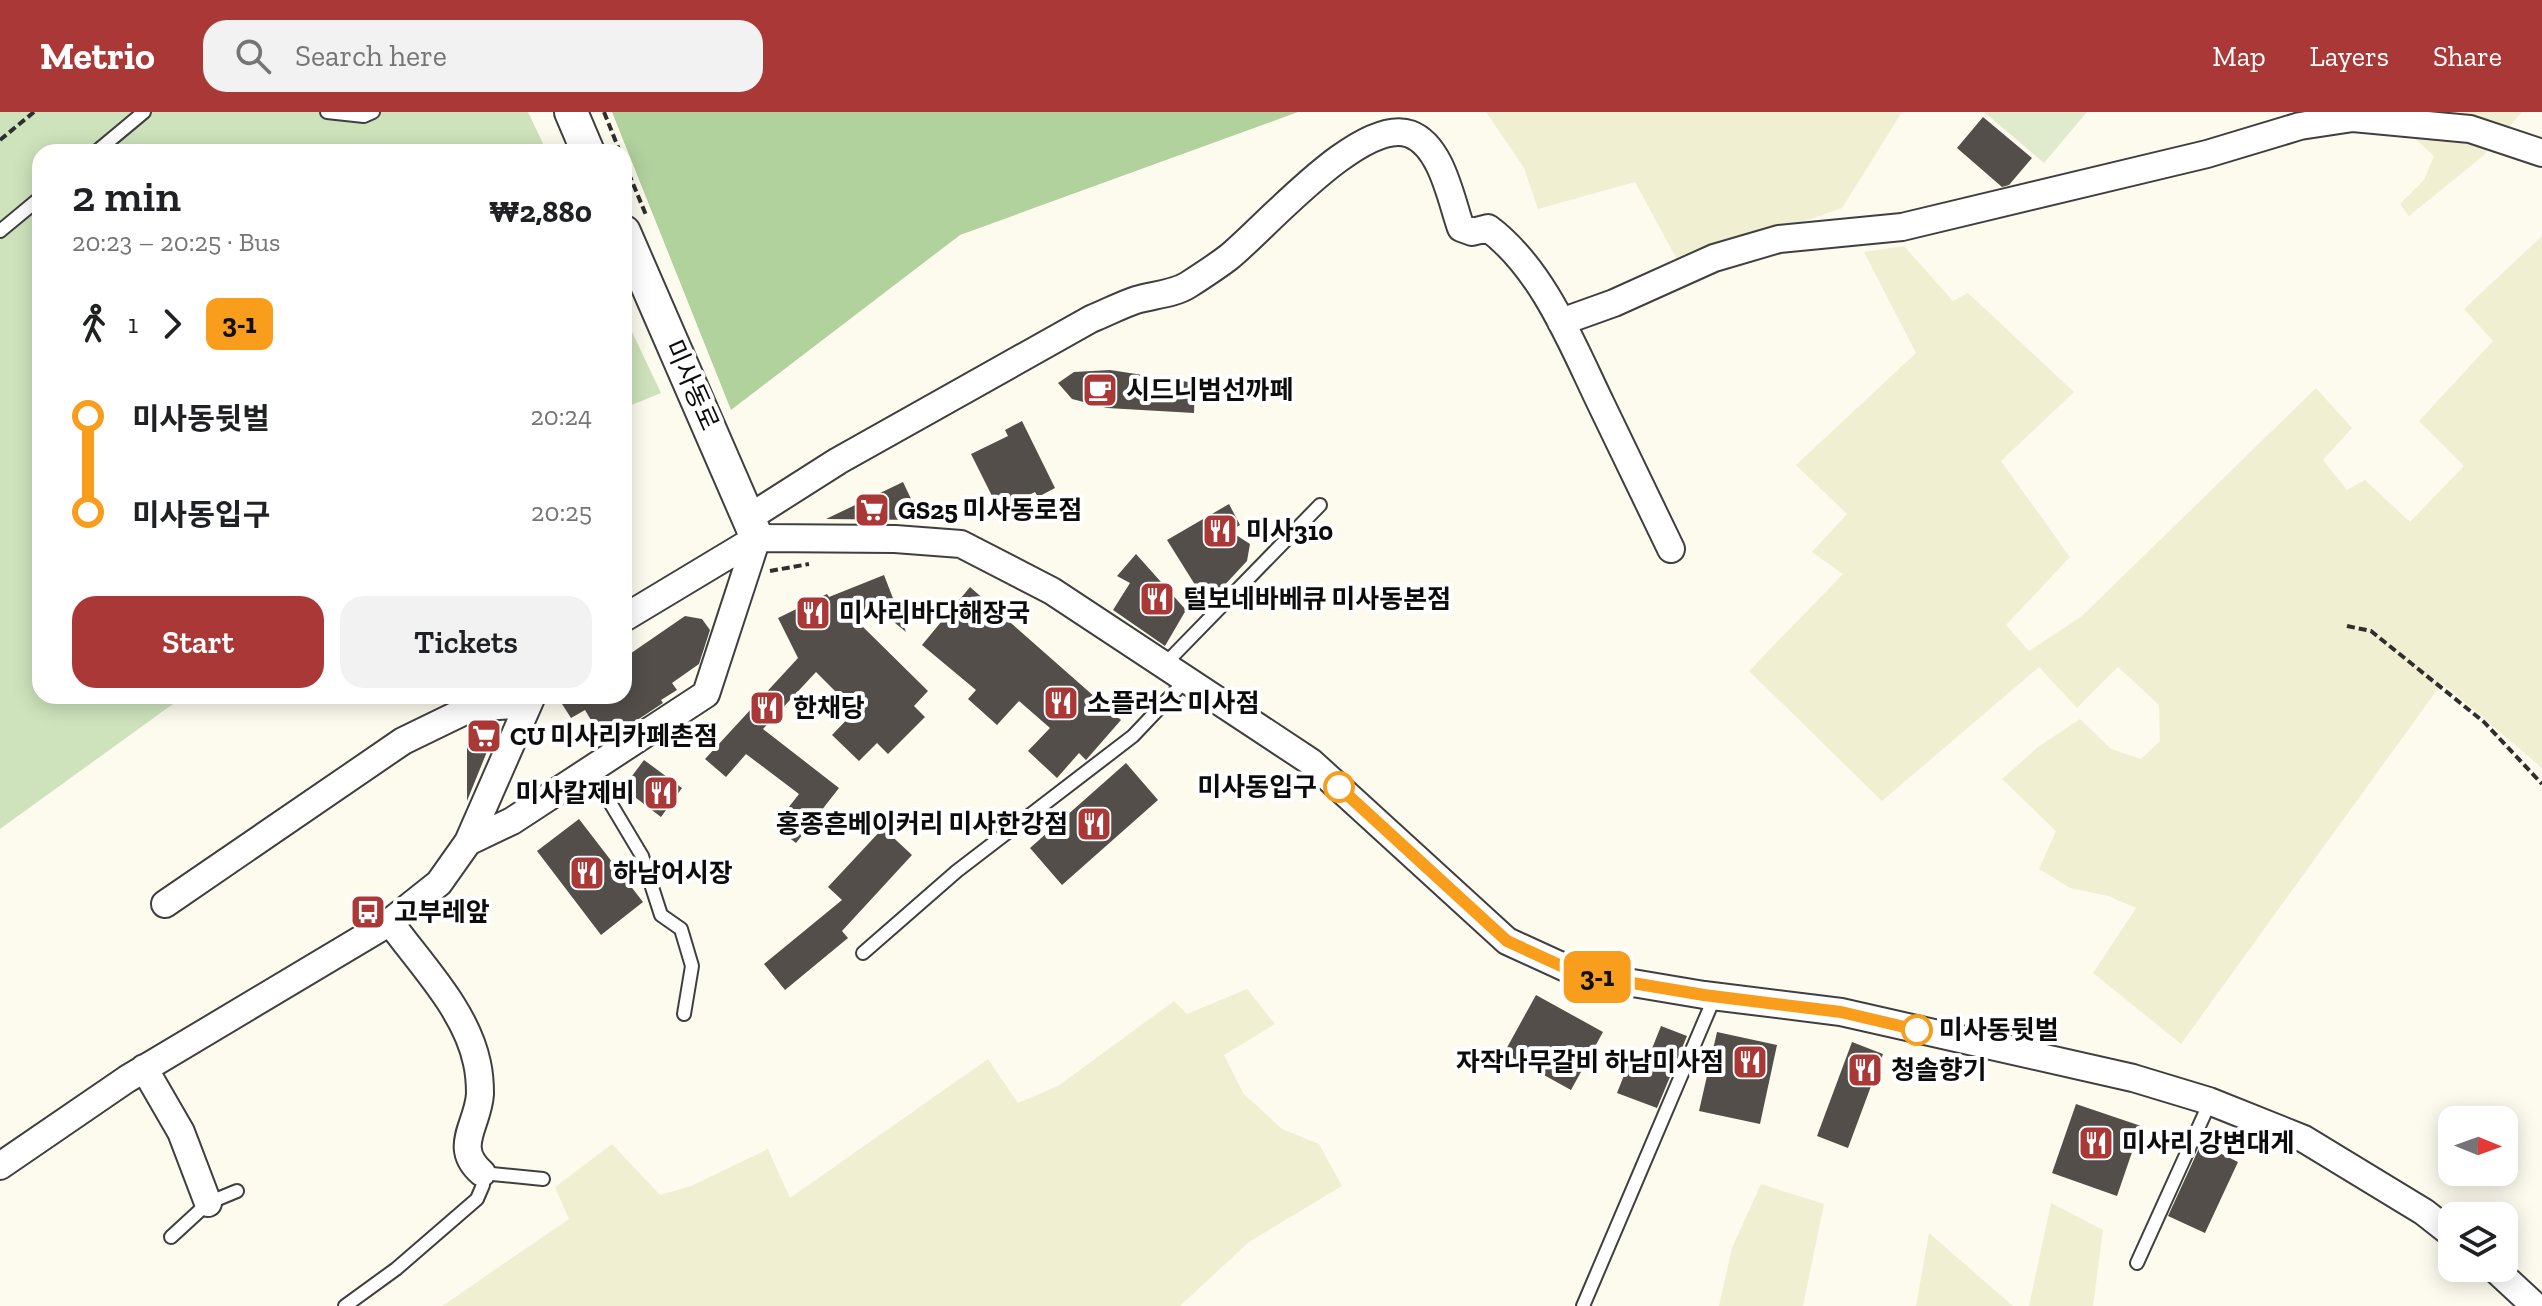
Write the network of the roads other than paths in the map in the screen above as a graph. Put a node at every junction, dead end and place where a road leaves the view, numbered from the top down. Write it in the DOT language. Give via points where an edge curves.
graph roads {
  1 [pos="144,112"];
  2 [pos="327,112"];
  3 [pos="373,112"];
  4 [pos="571,112"];
  5 [pos="106,144"];
  6 [pos="585,144"];
  7 [pos="2542,153"];
  8 [pos="32,205"];
  9 [pos="0,231"];
  10 [pos="632,250"];
  11 [pos="1561,322"];
  12 [pos="1320,505"];
  13 [pos="754,528"];
  14 [pos="1671,549"];
  15 [pos="632,612"];
  16 [pos="1164,665"];
  17 [pos="1186,680"];
  18 [pos="500,704"];
  19 [pos="528,704"];
  20 [pos="590,769"];
  21 [pos="468,842"];
  22 [pos="165,904"];
  23 [pos="390,922"];
  24 [pos="863,953"];
  25 [pos="1715,996"];
  26 [pos="684,1014"];
  27 [pos="144,1068"];
  28 [pos="2210,1102"];
  29 [pos="0,1166"];
  30 [pos="482,1173"];
  31 [pos="543,1179"];
  32 [pos="237,1191"];
  33 [pos="208,1203"];
  34 [pos="2438,1223"];
  35 [pos="171,1237"];
  36 [pos="2137,1263"];
  37 [pos="2509,1282"];
  38 [pos="345,1306"];
  39 [pos="1583,1306"];
  40 [pos="2535,1306"];
  1 -- 5 [label="lane"];
  2 -- 3 [label="lane"];
  4 -- 6 [label="street"];
  7 -- 11 [label="street" via="2470,129 2353,118 2300,126 2207,154 1902,227 1779,239 1714,258"];
  8 -- 9 [label="lane"];
  10 -- 13 [label="street, 미사동로"];
  11 -- 13 [label="street" via="1495,234 1488,228 1461,228 1424,143 1409,133 1387,133 1361,144 1321,174 1229,257 1184,288 1134,300 1091,319 838,461"];
  11 -- 14 [label="street"];
  12 -- 16 [label="lane"];
  13 -- 15 [label="street"];
  13 -- 16 [label="street" via="961,544 1052,591"];
  13 -- 20 [label="street" via="706,694"];
  16 -- 17 [label="street"];
  17 -- 24 [label="lane" via="1133,736 957,871"];
  17 -- 25 [label="street" via="1311,762 1507,941 1579,974"];
  18 -- 22 [label="street" via="471,708 403,741"];
  19 -- 21 [label="street"];
  20 -- 21 [label="street" via="512,821"];
  20 -- 26 [label="lane" via="642,856 661,915 681,929 692,966"];
  21 -- 23 [label="street" via="439,883"];
  23 -- 27 [label="street"];
  23 -- 30 [label="street" via="466,1027 480,1095 466,1151"];
  25 -- 28 [label="street" via="1841,1012 2133,1078"];
  25 -- 39 [label="lane"];
  27 -- 29 [label="street"];
  27 -- 33 [label="street" via="181,1132"];
  28 -- 34 [label="street" via="2304,1139"];
  28 -- 36 [label="lane"];
  30 -- 31 [label="lane"];
  30 -- 38 [label="lane" via="477,1199"];
  32 -- 33 [label="lane"];
  33 -- 35 [label="lane"];
  37 -- 40 [label="street"];
}
